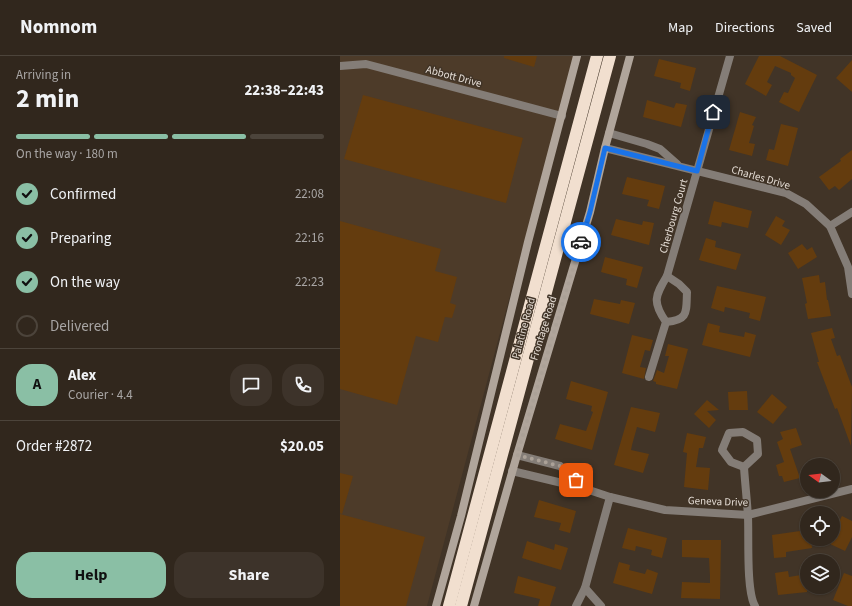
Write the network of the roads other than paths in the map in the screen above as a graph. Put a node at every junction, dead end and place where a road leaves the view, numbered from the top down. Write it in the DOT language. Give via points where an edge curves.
graph roads {
  1 [pos="577,56"];
  2 [pos="598,56"];
  3 [pos="610,56"];
  4 [pos="630,56"];
  5 [pos="730,56"];
  6 [pos="340,66"];
  7 [pos="562,116"];
  8 [pos="609,134"];
  9 [pos="605,148"];
  10 [pos="677,165"];
  11 [pos="697,171"];
  12 [pos="852,212"];
  13 [pos="830,226"];
  14 [pos="667,276"];
  15 [pos="852,294"];
  16 [pos="666,322"];
  17 [pos="649,377"];
  18 [pos="517,455"];
  19 [pos="744,467"];
  20 [pos="512,470"];
  21 [pos="583,488"];
  22 [pos="852,489"];
  23 [pos="610,497"];
  24 [pos="748,515"];
  25 [pos="585,588"];
  26 [pos="436,606"];
  27 [pos="449,606"];
  28 [pos="461,606"];
  29 [pos="474,606"];
  30 [pos="576,606"];
  31 [pos="601,606"];
  32 [pos="755,606"];
  1 -- 7 [label="street"];
  2 -- 27 [label="highway, Palatine Road"];
  3 -- 28 [label="highway, Palatine Road"];
  4 -- 8 [label="street, Frontage Road"];
  5 -- 11 [label="street, Cherbourg Court"];
  6 -- 7 [label="street, Abbott Drive" via="366,64"];
  7 -- 26 [label="street"];
  8 -- 9 [label="street, Frontage Road"];
  8 -- 10 [label="street, Charles Drive" via="660,149"];
  9 -- 10 [label="street, Charles Drive"];
  9 -- 18 [label="street, Frontage Road" via="590,212"];
  10 -- 11 [label="street, Charles Drive"];
  11 -- 13 [label="street, Charles Drive" via="786,193 806,204"];
  11 -- 14 [label="street, Cherbourg Court"];
  12 -- 13 [label="street"];
  13 -- 15 [label="street, Charles Drive" via="848,267"];
  14 -- 16 [label="street, Cherbourg Court" via="656,300 658,312"];
  14 -- 16 [label="street" via="687,292 684,316 677,321"];
  16 -- 17 [label="street"];
  18 -- 20 [label="street, Frontage Road"];
  18 -- 21 [label="street, Geneva Drive" via="560,466"];
  19 -- 19 [label="street" via="758,454 757,440 743,432 729,434 722,450 731,462"];
  19 -- 24 [label="street"];
  20 -- 21 [label="street, Geneva Drive"];
  20 -- 29 [label="street, Frontage Road"];
  21 -- 23 [label="street, Geneva Drive"];
  22 -- 24 [label="street, Geneva Drive"];
  23 -- 24 [label="street, Geneva Drive" via="665,510"];
  23 -- 25 [label="street"];
  24 -- 32 [label="street" via="749,572 752,602"];
  25 -- 30 [label="street"];
  25 -- 31 [label="street"];
}
